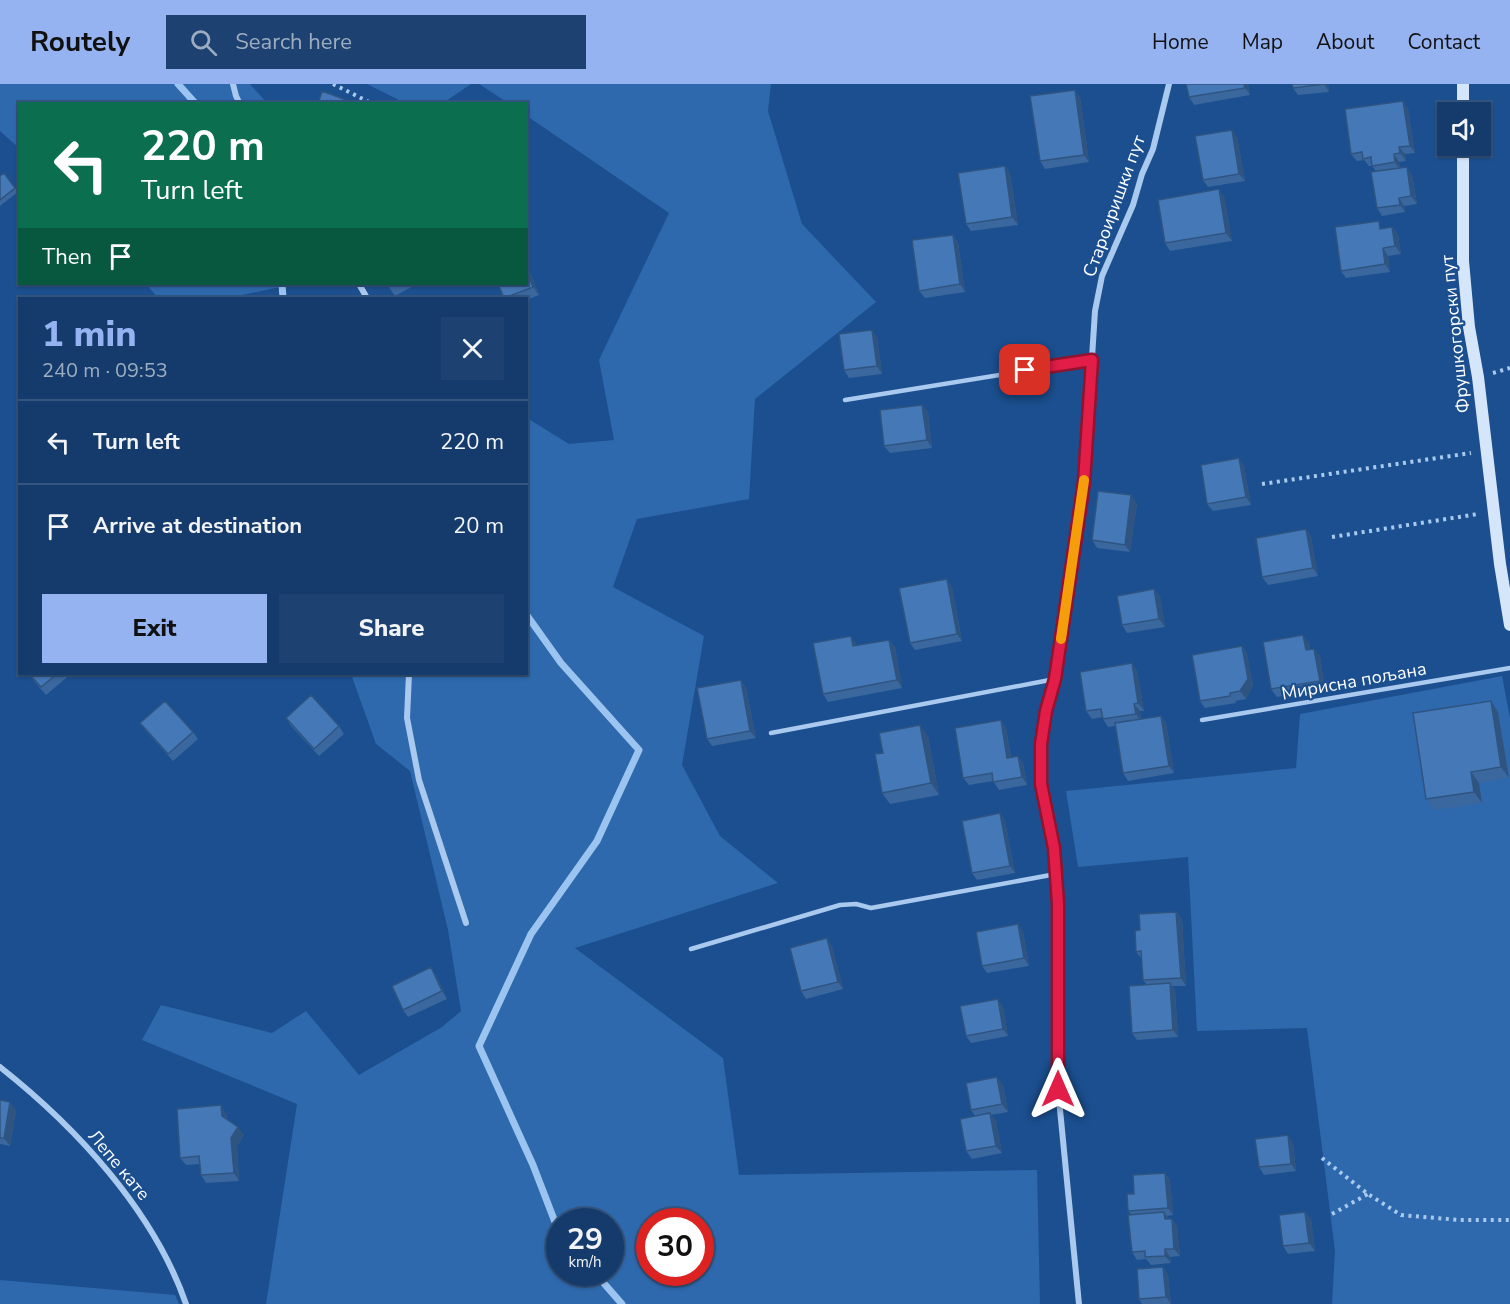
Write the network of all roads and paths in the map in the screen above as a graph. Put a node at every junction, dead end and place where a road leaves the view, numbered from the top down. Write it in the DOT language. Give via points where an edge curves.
graph roads {
  1 [pos="233,84"];
  2 [pos="333,84"];
  3 [pos="1169,84"];
  4 [pos="1463,84"];
  5 [pos="239,102"];
  6 [pos="370,102"];
  7 [pos="1463,102"];
  8 [pos="1462,156"];
  9 [pos="1092,360"];
  10 [pos="845,400"];
  11 [pos="1486,450"];
  12 [pos="1262,484"];
  13 [pos="1493,511"];
  14 [pos="1332,537"];
  15 [pos="1510,625"];
  16 [pos="1510,668"];
  17 [pos="409,675"];
  18 [pos="1055,679"];
  19 [pos="1202,720"];
  20 [pos="771,733"];
  21 [pos="1056,874"];
  22 [pos="466,923"];
  23 [pos="692,949"];
  24 [pos="0,1066"];
  25 [pos="1322,1158"];
  26 [pos="1368,1194"];
  27 [pos="1332,1214"];
  28 [pos="1510,1220"];
  29 [pos="186,1304"];
  30 [pos="1078,1304"];
  1 -- 5 [label="street"];
  2 -- 6 [label="path"];
  3 -- 9 [label="street, Староиришки пут" via="1153,148 1102,276"];
  4 -- 7 [label="street"];
  8 -- 11 [label="street, Фрушкогорски пут" via="1463,261"];
  9 -- 10 [label="lane"];
  9 -- 18 [label="street, Староиришки пут" via="1084,482"];
  11 -- 12 [label="path"];
  11 -- 13 [label="street, Фрушкогорски пут"];
  13 -- 14 [label="path"];
  13 -- 15 [label="street, Фрушкогорски пут"];
  16 -- 19 [label="lane, Мирисна пољана"];
  17 -- 22 [label="street" via="407,718 419,780"];
  18 -- 20 [label="lane"];
  18 -- 21 [label="street, Староиришки пут" via="1041,744 1041,784"];
  21 -- 23 [label="lane" via="871,908 840,905"];
  21 -- 30 [label="street, Староиришки пут" via="1058,1089"];
  24 -- 29 [label="street, Лепе кате" via="33,1092 104,1166 147,1224"];
  25 -- 26 [label="path"];
  26 -- 27 [label="path"];
  26 -- 28 [label="path" via="1401,1215"];
}
